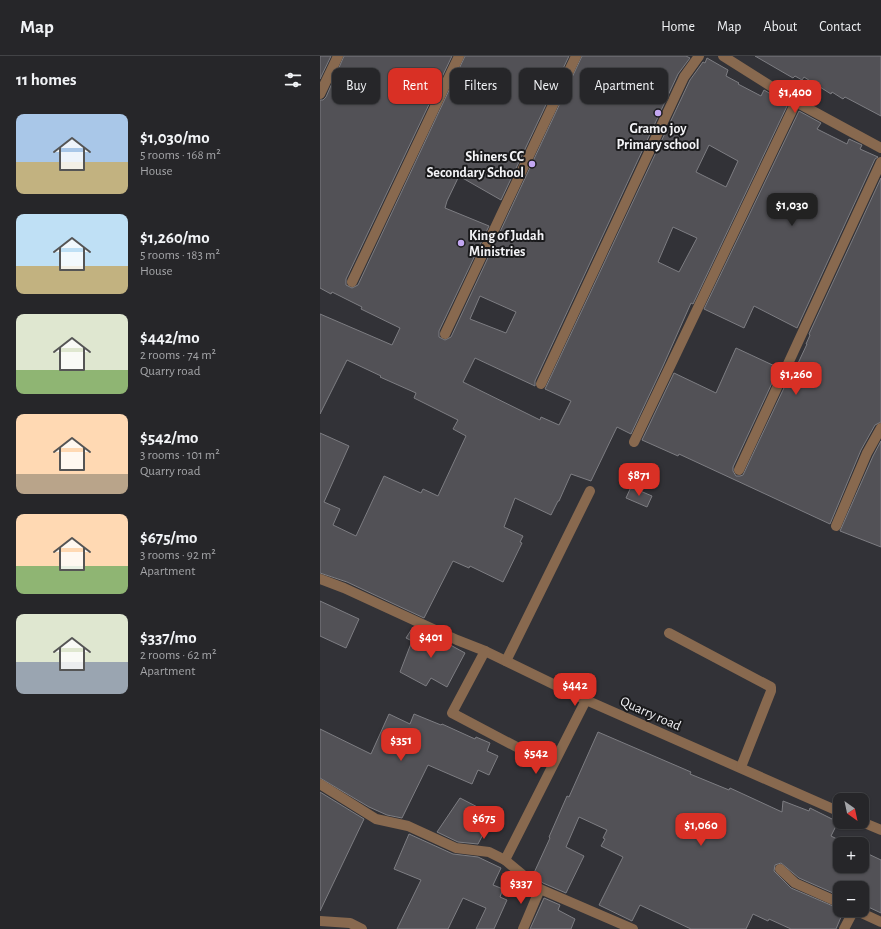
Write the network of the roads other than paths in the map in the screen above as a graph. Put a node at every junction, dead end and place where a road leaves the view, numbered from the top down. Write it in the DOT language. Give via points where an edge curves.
graph roads {
  1 [pos="338,56"];
  2 [pos="459,56"];
  3 [pos="576,56"];
  4 [pos="699,56"];
  5 [pos="723,56"];
  6 [pos="320,94"];
  7 [pos="796,102"];
  8 [pos="881,148"];
  9 [pos="881,162"];
  10 [pos="352,282"];
  11 [pos="445,334"];
  12 [pos="541,384"];
  13 [pos="881,428"];
  14 [pos="634,442"];
  15 [pos="739,470"];
  16 [pos="590,491"];
  17 [pos="836,526"];
  18 [pos="320,579"];
  19 [pos="669,633"];
  20 [pos="485,651"];
  21 [pos="506,661"];
  22 [pos="586,700"];
  23 [pos="528,753"];
  24 [pos="741,767"];
  25 [pos="320,784"];
  26 [pos="833,809"];
  27 [pos="869,825"];
  28 [pos="881,830"];
  29 [pos="505,860"];
  30 [pos="780,869"];
  31 [pos="540,889"];
  32 [pos="833,900"];
  33 [pos="869,916"];
  34 [pos="851,917"];
  35 [pos="320,921"];
  36 [pos="881,922"];
  37 [pos="348,926"];
  38 [pos="362,929"];
  39 [pos="523,929"];
  40 [pos="633,929"];
  41 [pos="844,929"];
  1 -- 6 [label="street"];
  2 -- 10 [label="street"];
  3 -- 11 [label="street"];
  4 -- 12 [label="street" via="684,77"];
  5 -- 7 [label="street"];
  7 -- 8 [label="street"];
  7 -- 14 [label="street"];
  9 -- 15 [label="street"];
  13 -- 17 [label="street"];
  16 -- 21 [label="street"];
  18 -- 20 [label="street, Quarry road"];
  19 -- 24 [label="street" via="771,687"];
  20 -- 21 [label="street, Quarry road"];
  20 -- 23 [label="street" via="452,713"];
  21 -- 22 [label="street, Quarry road"];
  22 -- 24 [label="street, Quarry road"];
  22 -- 29 [label="street"];
  24 -- 26 [label="street, Quarry road"];
  25 -- 29 [label="street" via="376,819 408,826 456,848 489,852"];
  27 -- 28 [label="street"];
  29 -- 31 [label="street"];
  30 -- 32 [label="street" via="795,883"];
  31 -- 39 [label="street"];
  31 -- 40 [label="street"];
  33 -- 36 [label="street"];
  34 -- 41 [label="street"];
  35 -- 37 [label="street"];
  37 -- 38 [label="street"];
}
